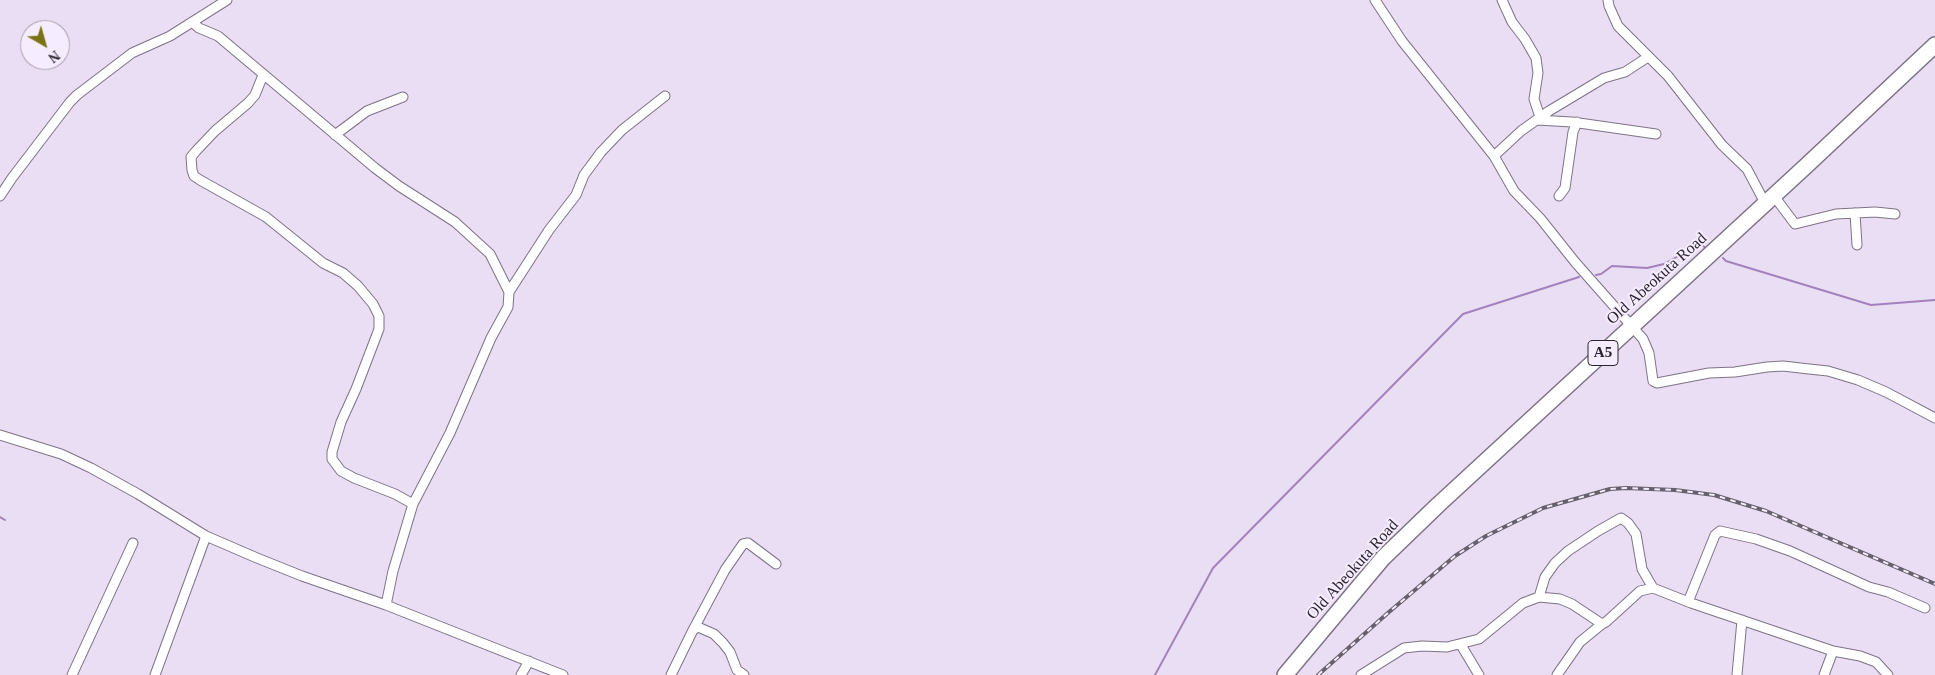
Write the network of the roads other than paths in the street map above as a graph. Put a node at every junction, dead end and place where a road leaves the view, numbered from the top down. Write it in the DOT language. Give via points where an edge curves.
graph roads {
  1 [pos="227,0"];
  2 [pos="1375,0"];
  3 [pos="1502,0"];
  4 [pos="1608,0"];
  5 [pos="192,22"];
  6 [pos="1935,45"];
  7 [pos="1648,57"];
  8 [pos="263,74"];
  9 [pos="403,96"];
  10 [pos="665,96"];
  11 [pos="1539,119"];
  12 [pos="1576,122"];
  13 [pos="1656,134"];
  14 [pos="335,135"];
  15 [pos="1494,156"];
  16 [pos="0,196"];
  17 [pos="1559,196"];
  18 [pos="1770,199"];
  19 [pos="1855,213"];
  20 [pos="1895,214"];
  21 [pos="1857,245"];
  22 [pos="509,292"];
  23 [pos="1632,325"];
  24 [pos="1935,418"];
  25 [pos="0,435"];
  26 [pos="413,504"];
  27 [pos="206,536"];
  28 [pos="133,543"];
  29 [pos="776,564"];
  30 [pos="1654,588"];
  31 [pos="1539,597"];
  32 [pos="1688,602"];
  33 [pos="386,605"];
  34 [pos="1925,608"];
  35 [pos="1742,620"];
  36 [pos="1602,624"];
  37 [pos="693,630"];
  38 [pos="1461,644"];
  39 [pos="1833,651"];
  40 [pos="529,661"];
  41 [pos="1885,673"];
  42 [pos="1559,674"];
  43 [pos="72,675"];
  44 [pos="155,675"];
  45 [pos="521,675"];
  46 [pos="563,675"];
  47 [pos="671,675"];
  48 [pos="744,675"];
  49 [pos="1285,675"];
  50 [pos="1361,675"];
  51 [pos="1479,675"];
  52 [pos="1737,675"];
  53 [pos="1824,675"];
  1 -- 5 [label="street"];
  2 -- 15 [label="street" via="1402,41"];
  3 -- 11 [label="street" via="1536,58 1538,73 1534,99"];
  4 -- 7 [label="street" via="1618,26"];
  5 -- 8 [label="street" via="218,36"];
  5 -- 16 [label="street" via="165,39 132,53 70,102"];
  6 -- 18 [label="highway, Old Abeokuta Road / A5"];
  7 -- 11 [label="street" via="1626,72 1604,78"];
  7 -- 18 [label="street" via="1668,76"];
  8 -- 14 [label="street"];
  8 -- 26 [label="street" via="248,103 191,158 194,176 266,217 323,263 343,273 373,304 379,316 378,329 341,422 332,459 341,471"];
  9 -- 14 [label="street" via="367,111"];
  10 -- 22 [label="street" via="622,130 601,152 584,175 576,195"];
  11 -- 12 [label="street"];
  11 -- 15 [label="street"];
  12 -- 13 [label="street"];
  12 -- 17 [label="street" via="1565,188"];
  14 -- 22 [label="street" via="399,186 455,222 490,254"];
  15 -- 23 [label="street" via="1514,191"];
  18 -- 19 [label="street" via="1795,224"];
  18 -- 23 [label="highway, Old Abeokuta Road / A5"];
  19 -- 20 [label="street"];
  19 -- 21 [label="street"];
  22 -- 26 [label="street" via="508,307"];
  23 -- 24 [label="street" via="1646,345 1652,379 1657,382 1767,367 1828,371 1886,392"];
  23 -- 49 [label="highway, Old Abeokuta Road / A5" via="1383,558"];
  25 -- 27 [label="street" via="61,454 91,468"];
  26 -- 33 [label="street"];
  27 -- 33 [label="street" via="302,576"];
  27 -- 44 [label="street"];
  28 -- 43 [label="street"];
  29 -- 37 [label="street" via="748,543 744,544 725,570"];
  30 -- 31 [label="street" via="1642,569 1636,534 1621,518 1598,530 1555,563 1545,578"];
  30 -- 32 [label="street"];
  30 -- 36 [label="street" via="1640,591"];
  31 -- 36 [label="street" via="1572,604"];
  31 -- 38 [label="street" via="1523,603 1479,639"];
  32 -- 34 [label="street" via="1715,535 1720,531 1790,551"];
  32 -- 35 [label="street"];
  33 -- 40 [label="street"];
  35 -- 39 [label="street"];
  35 -- 52 [label="street"];
  36 -- 42 [label="street" via="1580,642"];
  37 -- 47 [label="street"];
  37 -- 48 [label="street" via="698,627 714,634 730,652 737,670"];
  38 -- 50 [label="street" via="1404,648"];
  38 -- 51 [label="street"];
  39 -- 41 [label="street" via="1876,662"];
  39 -- 53 [label="street"];
  40 -- 45 [label="street"];
  40 -- 46 [label="street"];
}
